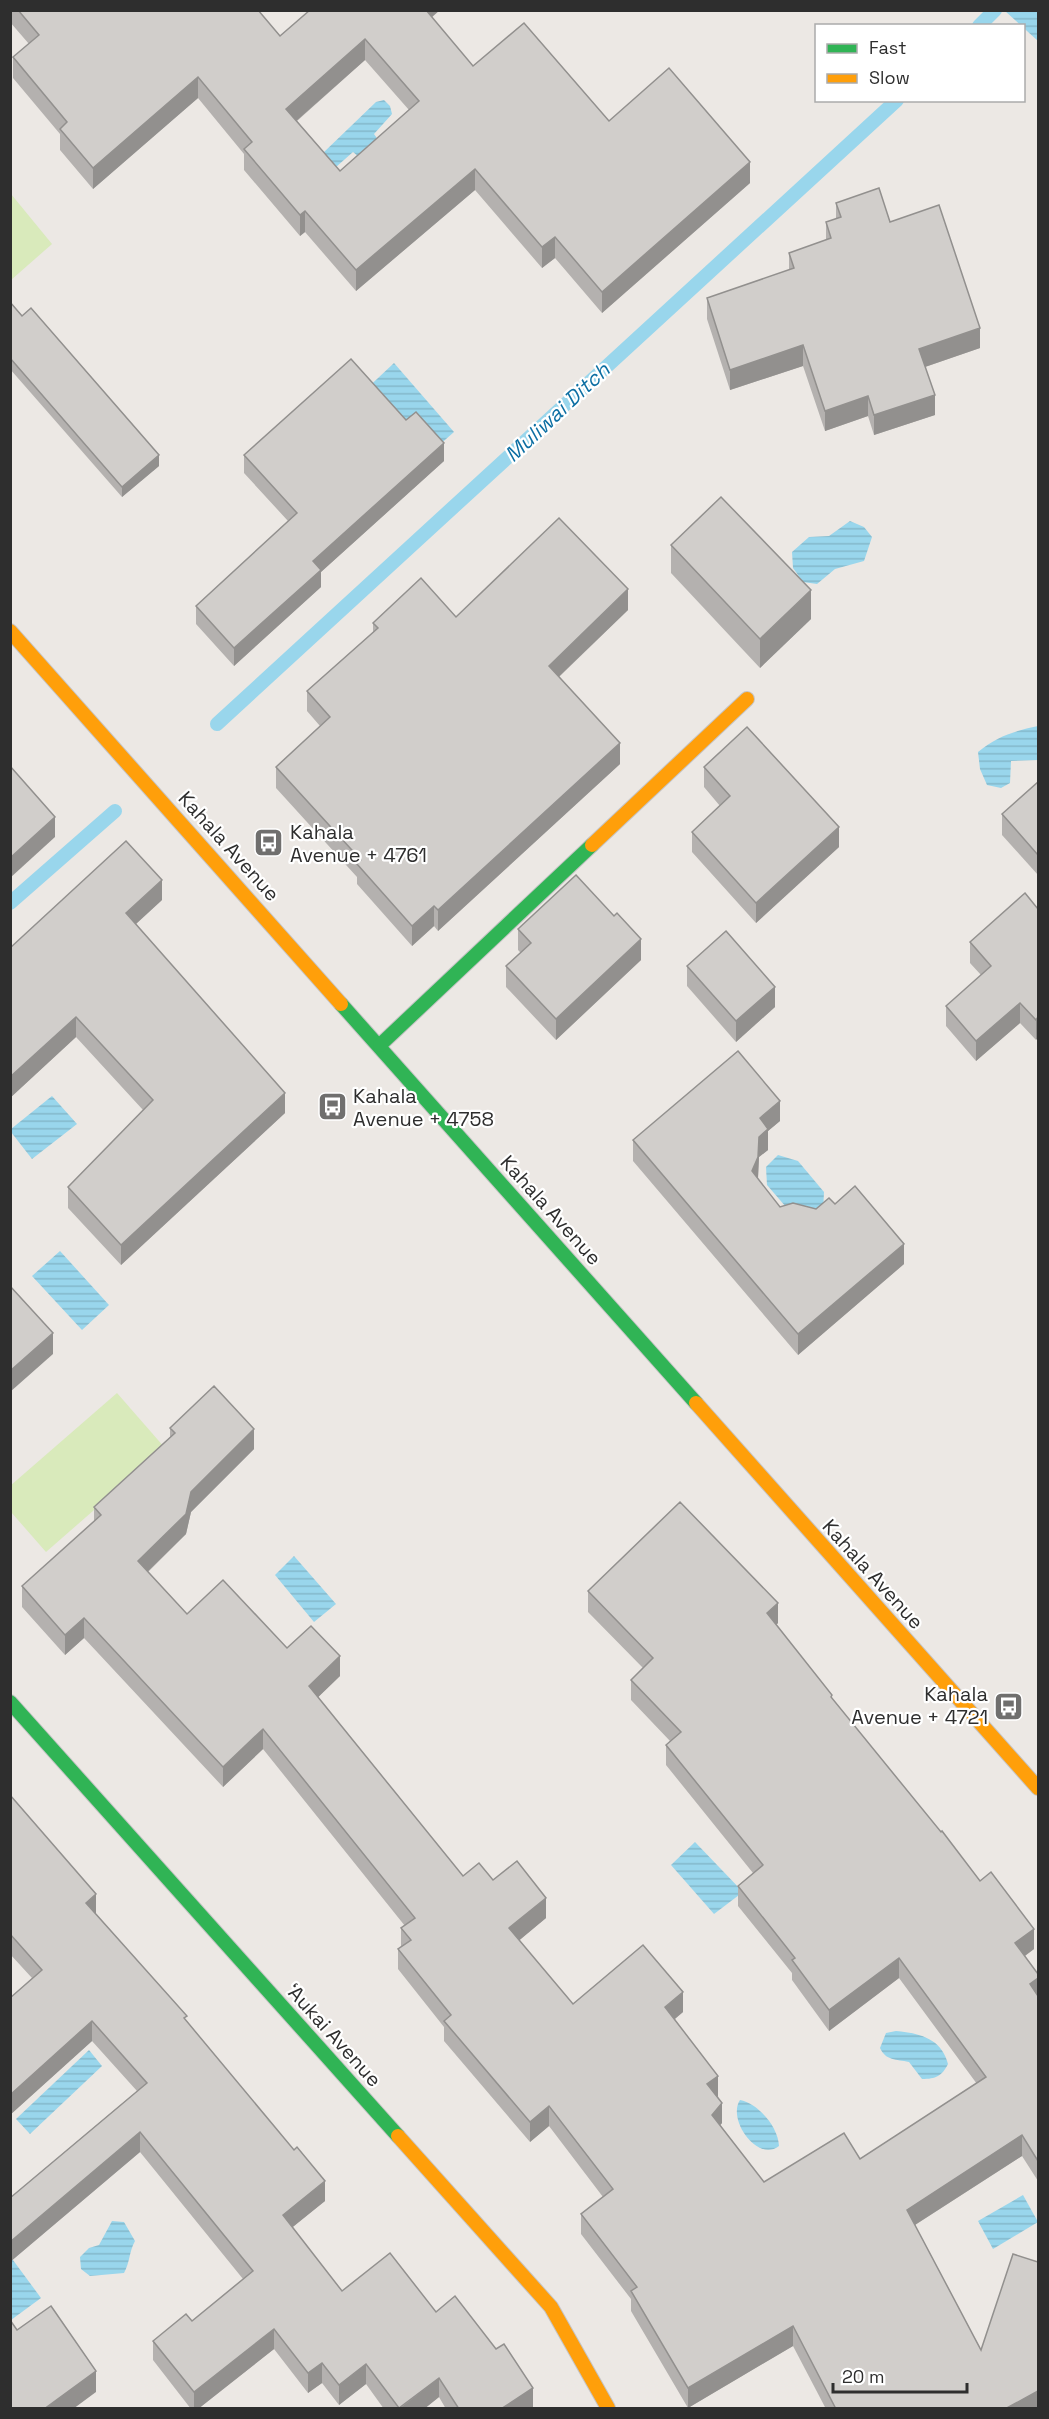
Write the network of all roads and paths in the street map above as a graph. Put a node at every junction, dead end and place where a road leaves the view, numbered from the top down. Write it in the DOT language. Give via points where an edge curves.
graph roads {
  1 [pos="10,631"];
  2 [pos="747,699"];
  3 [pos="380,1045"];
  4 [pos="10,1702"];
  5 [pos="1038,1788"];
  6 [pos="608,2409"];
  1 -- 3 [label="street, Kahala Avenue"];
  2 -- 3 [label="street"];
  3 -- 5 [label="street, Kahala Avenue"];
  4 -- 6 [label="street, ʻAukai Avenue" via="551,2307"];
}
